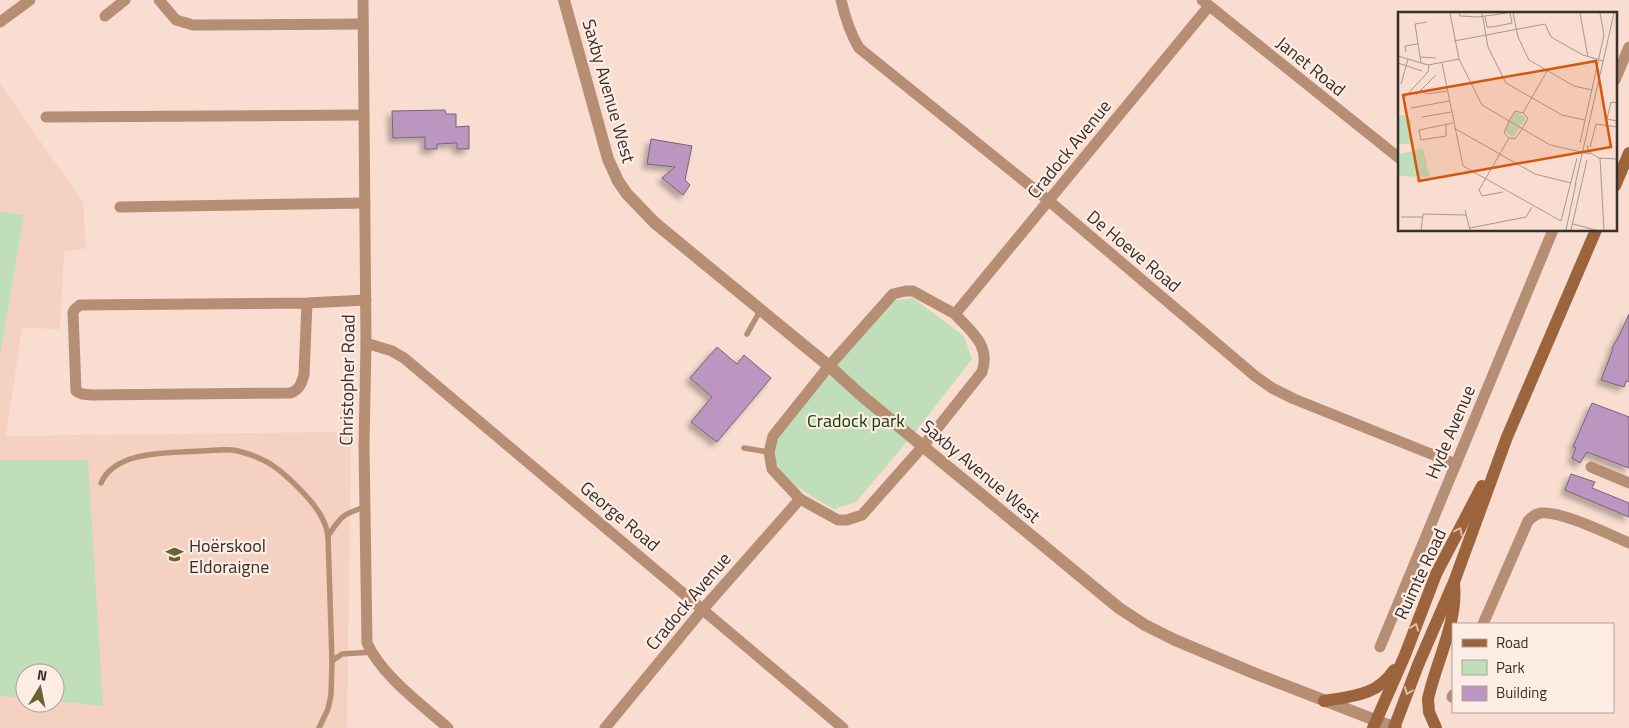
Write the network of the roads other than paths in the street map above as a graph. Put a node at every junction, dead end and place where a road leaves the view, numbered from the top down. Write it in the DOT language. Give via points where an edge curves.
graph roads {
  1 [pos="30,0"];
  2 [pos="125,0"];
  3 [pos="159,0"];
  4 [pos="363,0"];
  5 [pos="564,0"];
  6 [pos="841,0"];
  7 [pos="1205,3"];
  8 [pos="104,16"];
  9 [pos="0,22"];
  10 [pos="363,24"];
  11 [pos="1629,47"];
  12 [pos="1616,78"];
  13 [pos="364,115"];
  14 [pos="46,117"];
  15 [pos="1629,153"];
  16 [pos="1398,157"];
  17 [pos="1616,184"];
  18 [pos="1049,201"];
  19 [pos="365,203"];
  20 [pos="120,207"];
  21 [pos="1553,231"];
  22 [pos="1596,231"];
  23 [pos="366,300"];
  24 [pos="307,303"];
  25 [pos="760,311"];
  26 [pos="955,314"];
  27 [pos="746,334"];
  28 [pos="366,343"];
  29 [pos="829,366"];
  30 [pos="1507,438"];
  31 [pos="924,445"];
  32 [pos="744,448"];
  33 [pos="768,452"];
  34 [pos="1456,464"];
  35 [pos="1591,467"];
  36 [pos="100,483"];
  37 [pos="1629,483"];
  38 [pos="800,499"];
  39 [pos="365,507"];
  40 [pos="328,536"];
  41 [pos="1629,543"];
  42 [pos="1454,582"];
  43 [pos="703,609"];
  44 [pos="1483,623"];
  45 [pos="1380,647"];
  46 [pos="372,652"];
  47 [pos="1405,655"];
  48 [pos="332,661"];
  49 [pos="1324,701"];
  50 [pos="1374,724"];
  51 [pos="319,728"];
  52 [pos="448,728"];
  53 [pos="605,728"];
  54 [pos="844,728"];
  55 [pos="1395,728"];
  56 [pos="1436,728"];
  1 -- 9 [label="street"];
  2 -- 8 [label="street"];
  3 -- 10 [label="street" via="176,20 193,25"];
  4 -- 10 [label="street, Christopher Road"];
  5 -- 25 [label="street, Saxby Avenue West" via="608,159 618,181 655,224"];
  6 -- 18 [label="street, De Hoeve Road" via="846,22 860,48"];
  7 -- 16 [label="street, Janet Road"];
  7 -- 18 [label="street, Cradock Avenue"];
  10 -- 13 [label="street, Christopher Road"];
  11 -- 12 [label="street"];
  13 -- 14 [label="street"];
  13 -- 19 [label="street, Christopher Road"];
  15 -- 17 [label="main road"];
  18 -- 26 [label="street, Cradock Avenue"];
  18 -- 34 [label="street, De Hoeve Road" via="1272,388"];
  19 -- 20 [label="street"];
  19 -- 23 [label="street, Christopher Road"];
  21 -- 34 [label="street, Hyde Avenue"];
  22 -- 30 [label="main road, Ruimte Road"];
  23 -- 24 [label="street"];
  23 -- 28 [label="street, Christopher Road"];
  24 -- 24 [label="street" via="77,307 73,312 76,391 92,396 291,393 301,386 304,375"];
  25 -- 27 [label="lane"];
  25 -- 29 [label="street, Saxby Avenue West"];
  26 -- 29 [label="street" via="913,291 893,294"];
  26 -- 31 [label="street" via="980,340 986,362 982,372"];
  28 -- 39 [label="street, Christopher Road"];
  28 -- 43 [label="street, George Road" via="404,358"];
  29 -- 31 [label="street, Saxby Avenue West"];
  29 -- 33 [label="street" via="773,436"];
  30 -- 42 [label="main road, Ruimte Road"];
  47 -- 30 [label="main road, Ruimte Road, one-way" via="1436,574"];
  31 -- 38 [label="street" via="868,509 855,518 838,520"];
  31 -- 49 [label="street, Saxby Avenue West" via="1132,617 1176,640"];
  32 -- 33 [label="lane"];
  33 -- 38 [label="street" via="772,469"];
  34 -- 45 [label="street, Hyde Avenue"];
  35 -- 37 [label="street"];
  36 -- 40 [label="lane" via="107,472 130,459 156,453 237,451 265,461 298,486 322,517"];
  38 -- 43 [label="street, Cradock Avenue"];
  39 -- 40 [label="lane" via="346,513"];
  39 -- 46 [label="street, Christopher Road" via="367,643"];
  40 -- 48 [label="lane"];
  41 -- 44 [label="street" via="1560,515 1534,515 1528,521"];
  42 -- 55 [label="main road, Ruimte Road, one-way"];
  42 -- 56 [label="main road" via="1452,618 1428,699"];
  43 -- 53 [label="street, Cradock Avenue"];
  43 -- 54 [label="street, George Road"];
  46 -- 48 [label="lane" via="342,654"];
  46 -- 52 [label="street, Christopher Road" via="383,669"];
  47 -- 49 [label="main road" via="1389,678 1366,694"];
  47 -- 50 [label="main road, Ruimte Road"];
  48 -- 51 [label="lane" via="331,695"];
  49 -- 50 [label="street, Saxby Avenue West"];
  50 -- 55 [label="street, Saxby Avenue West"];
}
